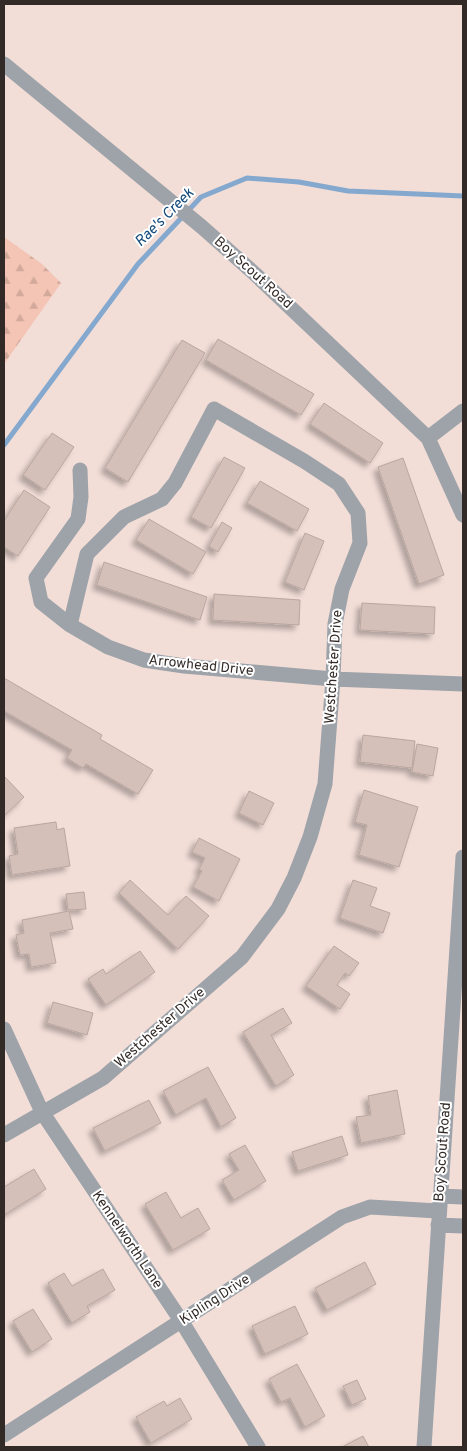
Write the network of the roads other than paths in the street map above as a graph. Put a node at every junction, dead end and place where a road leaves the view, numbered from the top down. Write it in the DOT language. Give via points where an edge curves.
graph roads {
  1 [pos="4,64"];
  2 [pos="463,411"];
  3 [pos="428,438"];
  4 [pos="80,470"];
  5 [pos="463,515"];
  6 [pos="70,625"];
  7 [pos="333,679"];
  8 [pos="463,684"];
  9 [pos="463,857"];
  10 [pos="4,1029"];
  11 [pos="42,1112"];
  12 [pos="4,1136"];
  13 [pos="440,1196"];
  14 [pos="463,1197"];
  15 [pos="438,1218"];
  16 [pos="463,1226"];
  17 [pos="182,1322"];
  18 [pos="4,1435"];
  19 [pos="258,1447"];
  20 [pos="424,1447"];
  1 -- 3 [label="street, Boy Scout Road" via="202,227"];
  2 -- 3 [label="street"];
  3 -- 5 [label="street, Boy Scout Road"];
  4 -- 6 [label="street, Arrowhead Drive" via="78,519 36,578 41,602"];
  6 -- 7 [label="street, Arrowhead Drive" via="108,647 144,660"];
  6 -- 7 [label="street, Westchester Drive" via="87,554 124,517 162,498 175,483 214,408 339,484 358,513 360,542 342,589 335,624"];
  7 -- 8 [label="street, Arrowhead Drive"];
  7 -- 11 [label="street, Westchester Drive" via="325,784 310,838 278,909 242,957 110,1072"];
  9 -- 13 [label="street, Boy Scout Road"];
  10 -- 11 [label="street, Kennelworth Lane"];
  11 -- 12 [label="street, Westchester Drive"];
  11 -- 17 [label="street, Kennelworth Lane"];
  13 -- 14 [label="street"];
  13 -- 15 [label="street, Boy Scout Road"];
  15 -- 16 [label="street, Kipling Drive"];
  15 -- 17 [label="street, Kipling Drive" via="370,1207 342,1217"];
  15 -- 20 [label="street, Boy Scout Road"];
  17 -- 18 [label="street, Kipling Drive"];
  17 -- 19 [label="street, Kennelworth Lane"];
}
